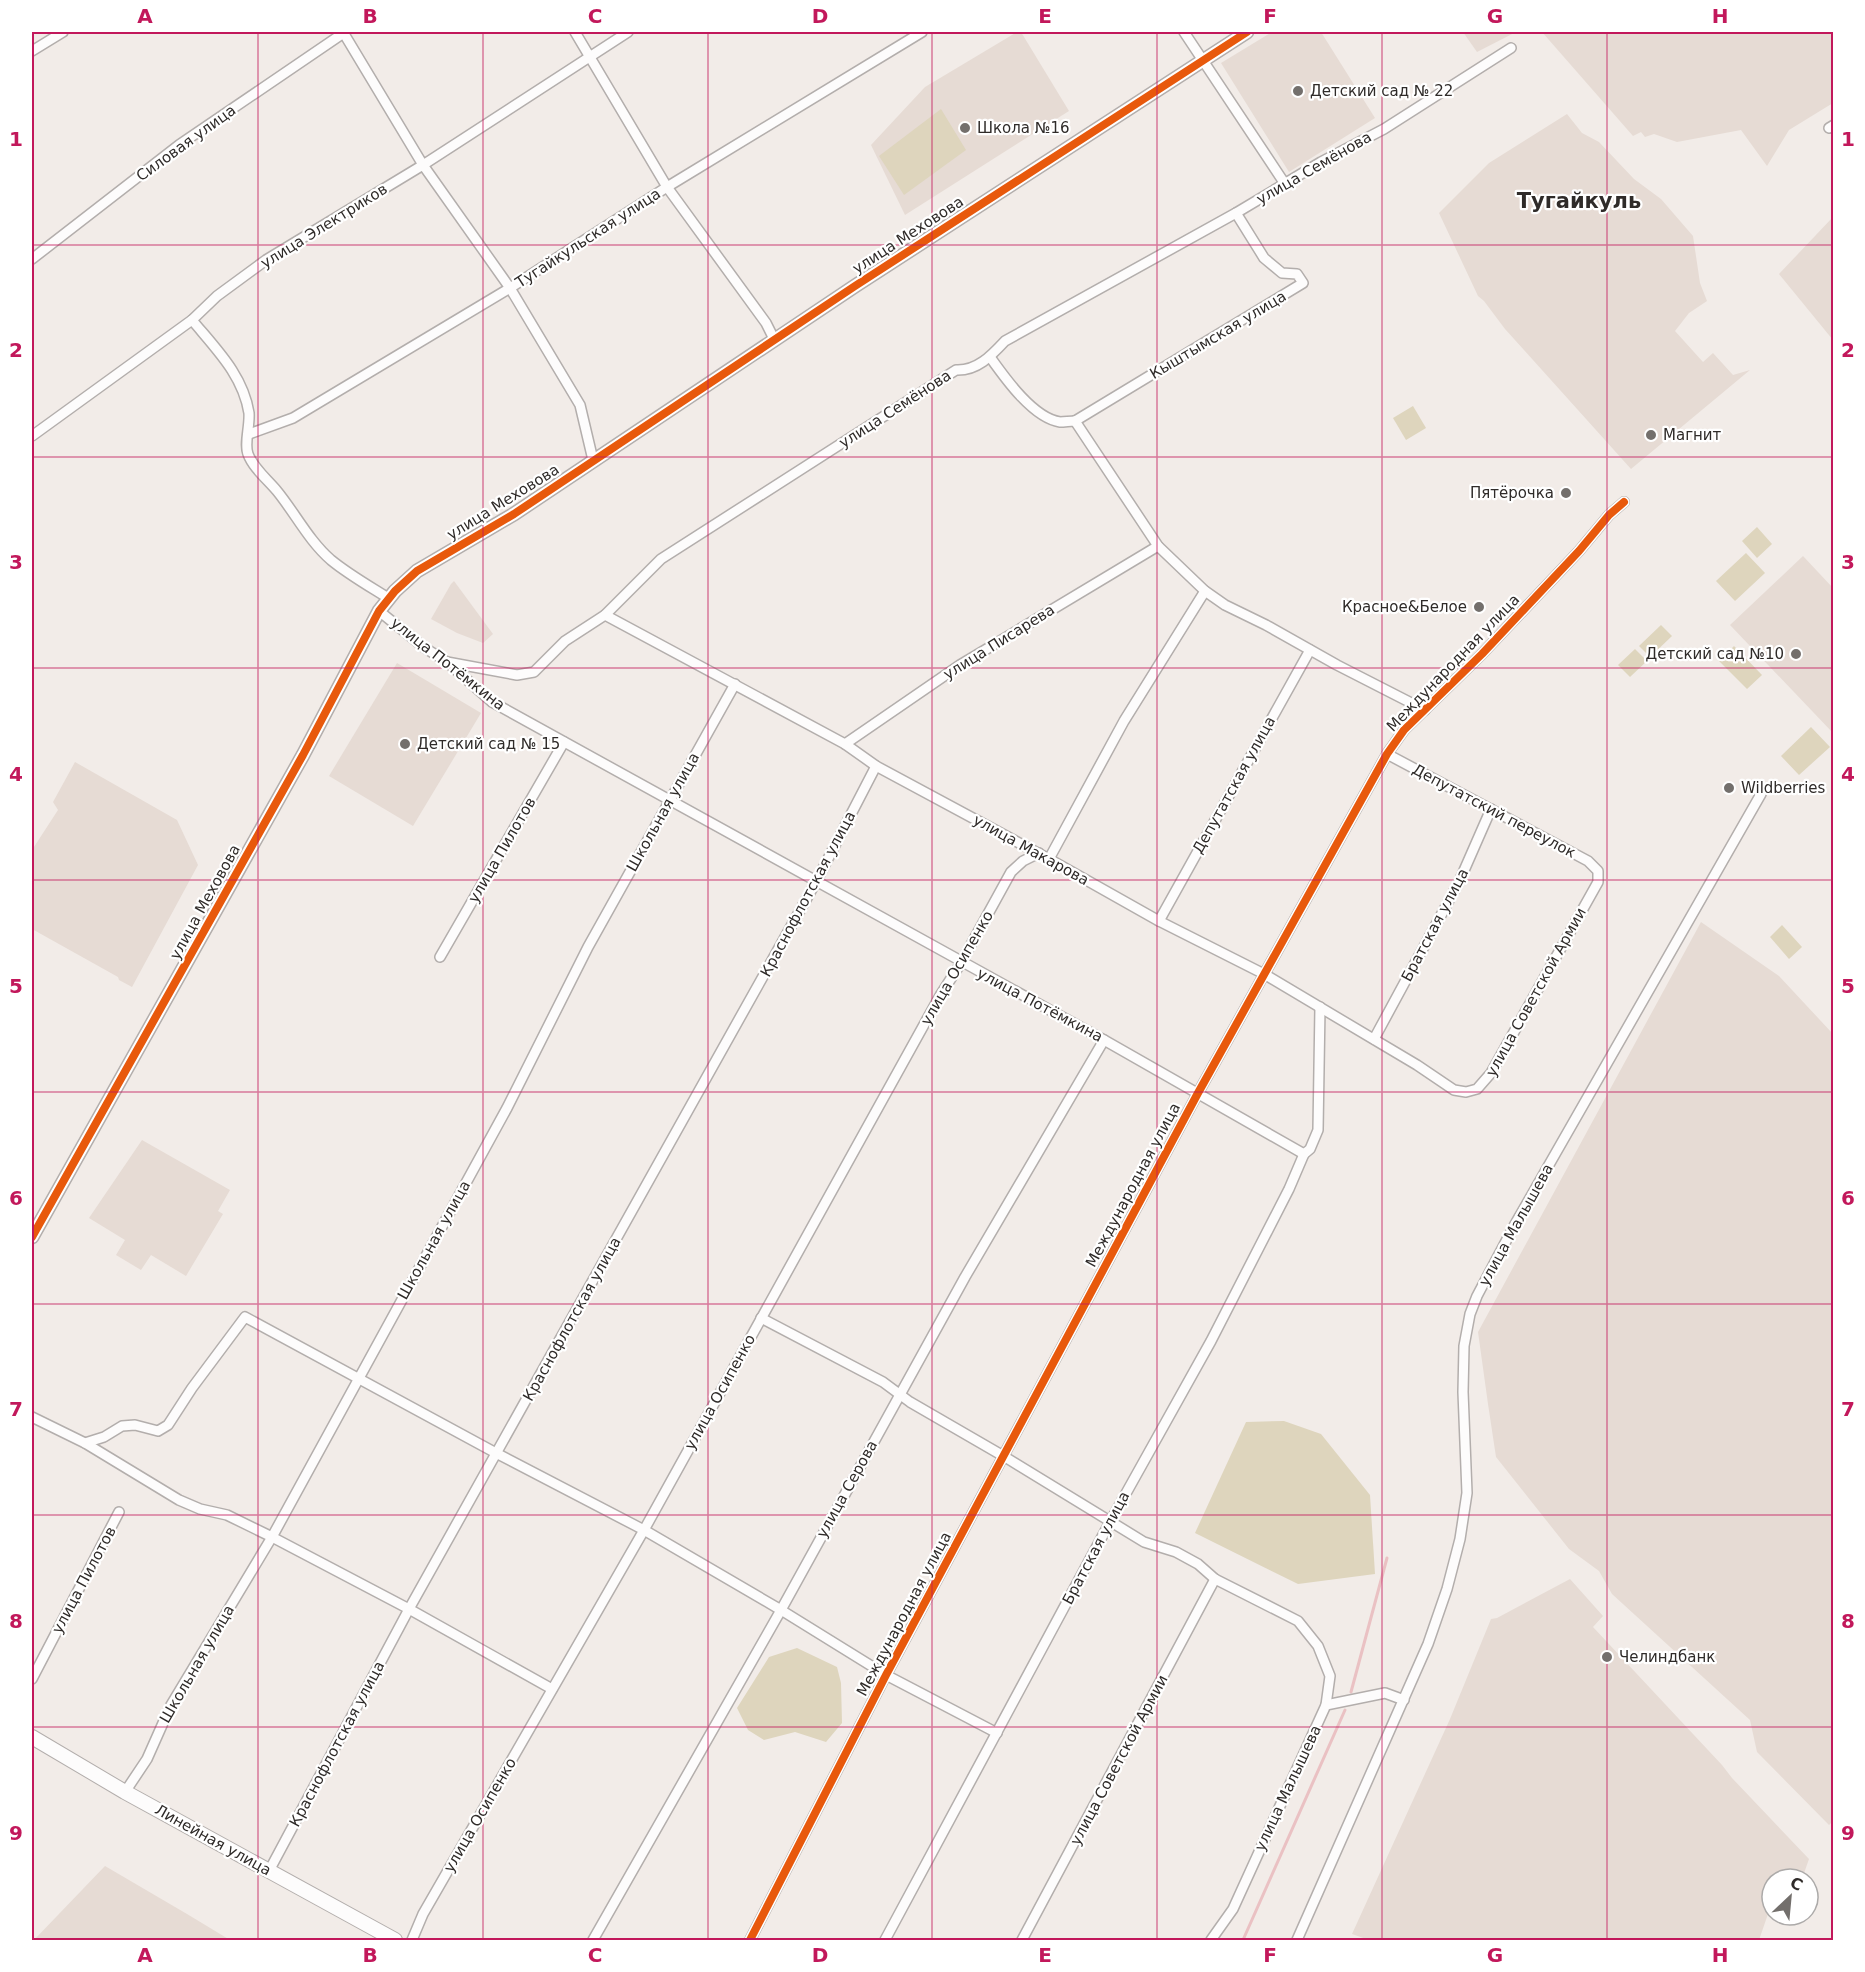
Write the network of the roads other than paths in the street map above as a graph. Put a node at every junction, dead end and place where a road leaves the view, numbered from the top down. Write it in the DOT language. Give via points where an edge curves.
graph roads {
  1 [pos="63,32"];
  2 [pos="344,32"];
  3 [pos="575,32"];
  4 [pos="628,32"];
  5 [pos="922,32"];
  6 [pos="1184,32"];
  7 [pos="1247,32"];
  8 [pos="1511,48"];
  9 [pos="32,51"];
  10 [pos="590,56"];
  11 [pos="1202,60"];
  12 [pos="423,165"];
  13 [pos="1285,184"];
  14 [pos="667,187"];
  15 [pos="1236,213"];
  16 [pos="32,259"];
  17 [pos="510,288"];
  18 [pos="192,320"];
  19 [pos="774,339"];
  20 [pos="990,357"];
  21 [pos="1075,421"];
  22 [pos="249,434"];
  23 [pos="32,436"];
  24 [pos="593,460"];
  25 [pos="1624,502"];
  26 [pos="1158,546"];
  27 [pos="1205,591"];
  28 [pos="388,598"];
  29 [pos="379,611"];
  30 [pos="605,615"];
  31 [pos="1310,650"];
  32 [pos="447,662"];
  33 [pos="735,684"];
  34 [pos="1425,710"];
  35 [pos="564,742"];
  36 [pos="845,744"];
  37 [pos="1387,753"];
  38 [pos="876,766"];
  39 [pos="1761,794"];
  40 [pos="670,800"];
  41 [pos="1491,809"];
  42 [pos="1039,854"];
  43 [pos="1049,859"];
  44 [pos="1598,871"];
  45 [pos="817,880"];
  46 [pos="1159,921"];
  47 [pos="440,957"];
  48 [pos="961,963"];
  49 [pos="1264,974"];
  50 [pos="1320,1007"];
  51 [pos="1374,1039"];
  52 [pos="1104,1040"];
  53 [pos="1454,1090"];
  54 [pos="1198,1093"];
  55 [pos="1304,1154"];
  56 [pos="32,1237"];
  57 [pos="761,1318"];
  58 [pos="359,1378"];
  59 [pos="900,1394"];
  60 [pos="32,1417"];
  61 [pos="85,1443"];
  62 [pos="496,1453"];
  63 [pos="1005,1457"];
  64 [pos="119,1512"];
  65 [pos="1110,1522"];
  66 [pos="644,1530"];
  67 [pos="272,1537"];
  68 [pos="1215,1579"];
  69 [pos="409,1609"];
  70 [pos="781,1610"];
  71 [pos="886,1676"];
  72 [pos="32,1679"];
  73 [pos="552,1689"];
  74 [pos="1404,1700"];
  75 [pos="1326,1706"];
  76 [pos="997,1733"];
  77 [pos="32,1737"];
  78 [pos="125,1792"];
  79 [pos="269,1871"];
  80 [pos="395,1941"];
  81 [pos="412,1941"];
  82 [pos="593,1941"];
  83 [pos="750,1941"];
  84 [pos="885,1941"];
  85 [pos="1022,1941"];
  86 [pos="1211,1941"];
  87 [pos="1297,1941"];
  1 -- 9 [label="street"];
  2 -- 12 [label="street"];
  2 -- 16 [label="street, Силовая улица" via="179,145"];
  3 -- 10 [label="street"];
  4 -- 10 [label="street, улица Электриков"];
  5 -- 14 [label="street, Тугайкульская улица"];
  6 -- 11 [label="street"];
  7 -- 11 [label="street, улица Меховова"];
  8 -- 13 [label="street, улица Семёнова" via="1384,129"];
  10 -- 12 [label="street, улица Электриков"];
  10 -- 14 [label="street"];
  11 -- 13 [label="street"];
  11 -- 19 [label="street, улица Меховова"];
  12 -- 17 [label="street"];
  12 -- 18 [label="street, улица Электриков" via="266,260"];
  13 -- 15 [label="street, улица Семёнова"];
  14 -- 17 [label="street, Тугайкульская улица"];
  14 -- 19 [label="street"];
  15 -- 20 [label="street, улица Семёнова" via="1005,341"];
  15 -- 21 [label="street, Кыштымская улица" via="1264,258 1282,273 1297,274 1303,283"];
  17 -- 22 [label="street, Тугайкульская улица" via="293,418"];
  17 -- 24 [label="street" via="580,405"];
  18 -- 22 [label="street" via="238,379 249,414"];
  18 -- 23 [label="street, улица Электриков"];
  19 -- 24 [label="street, улица Меховова"];
  20 -- 21 [label="street" via="1013,389 1041,413 1059,422"];
  20 -- 30 [label="street, улица Семёнова" via="968,370 956,369 661,560"];
  21 -- 26 [label="street"];
  22 -- 28 [label="street" via="251,460 302,526 330,559"];
  24 -- 28 [label="street, улица Меховова" via="514,514 417,571"];
  25 -- 34 [label="street, Международная улица"];
  26 -- 27 [label="street"];
  26 -- 36 [label="street, улица Писарева" via="960,664"];
  27 -- 31 [label="street"];
  27 -- 43 [label="street" via="1124,721"];
  28 -- 29 [label="street, улица Меховова"];
  29 -- 32 [label="street, улица Потёмкина"];
  29 -- 56 [label="street, улица Меховова" via="298,765"];
  30 -- 32 [label="street, улица Семёнова" via="565,641 534,672 517,675"];
  30 -- 33 [label="street, улица Макарова"];
  31 -- 34 [label="street"];
  31 -- 46 [label="street, Депутатская улица"];
  32 -- 35 [label="street, улица Потёмкина" via="492,702"];
  33 -- 36 [label="street, улица Макарова"];
  33 -- 40 [label="street, Школьная улица"];
  34 -- 37 [label="street, Международная улица"];
  35 -- 40 [label="street, улица Потёмкина"];
  35 -- 47 [label="street, улица Пилотов"];
  36 -- 38 [label="street, улица Макарова"];
  37 -- 41 [label="street, Депутатский переулок"];
  37 -- 49 [label="street, Международная улица"];
  38 -- 42 [label="street, улица Макарова"];
  38 -- 45 [label="street, Краснофлотская улица"];
  39 -- 74 [label="street, улица Малышева" via="1477,1296 1464,1346 1467,1493 1460,1539 1428,1644"];
  40 -- 45 [label="street, улица Потёмкина"];
  40 -- 58 [label="street, Школьная улица"];
  41 -- 44 [label="street, Депутатский переулок" via="1588,861"];
  41 -- 51 [label="street, Братская улица" via="1459,882"];
  42 -- 43 [label="street, улица Макарова"];
  42 -- 48 [label="street, улица Осипенко" via="1011,872"];
  43 -- 46 [label="street, улица Макарова"];
  44 -- 53 [label="street, улица Советской Армии" via="1598,882 1491,1073 1477,1089"];
  45 -- 48 [label="street, улица Потёмкина"];
  45 -- 62 [label="street, Краснофлотская улица"];
  46 -- 49 [label="street, улица Макарова"];
  48 -- 52 [label="street, улица Потёмкина"];
  48 -- 57 [label="street, улица Осипенко"];
  49 -- 50 [label="street, улица Макарова"];
  49 -- 54 [label="street, Международная улица"];
  50 -- 51 [label="street, улица Макарова"];
  50 -- 55 [label="street, Братская улица" via="1318,1130"];
  51 -- 53 [label="street, улица Макарова"];
  52 -- 54 [label="street, улица Потёмкина"];
  52 -- 59 [label="street, улица Серова"];
  54 -- 55 [label="street, улица Потёмкина"];
  54 -- 63 [label="street, Международная улица"];
  55 -- 65 [label="street, Братская улица" via="1211,1341"];
  57 -- 59 [label="street"];
  57 -- 66 [label="street, улица Осипенко"];
  58 -- 61 [label="street" via="245,1317 168,1425 158,1431 122,1426"];
  58 -- 62 [label="street"];
  58 -- 67 [label="street, Школьная улица"];
  59 -- 63 [label="street"];
  59 -- 70 [label="street, улица Серова"];
  60 -- 61 [label="street"];
  61 -- 67 [label="street" via="179,1500 227,1515"];
  62 -- 66 [label="street"];
  62 -- 69 [label="street, Краснофлотская улица"];
  63 -- 65 [label="street"];
  63 -- 71 [label="street, Международная улица"];
  64 -- 72 [label="street, улица Пилотов"];
  65 -- 68 [label="street" via="1144,1542 1176,1552"];
  65 -- 76 [label="street, Братская улица"];
  66 -- 70 [label="street"];
  66 -- 73 [label="street, улица Осипенко"];
  67 -- 69 [label="street"];
  67 -- 78 [label="street, Школьная улица" via="171,1705 147,1759"];
  68 -- 75 [label="street" via="1298,1621 1318,1646 1330,1676"];
  68 -- 85 [label="street, улица Советской Армии"];
  69 -- 73 [label="street"];
  69 -- 79 [label="street, Краснофлотская улица"];
  70 -- 71 [label="street"];
  70 -- 82 [label="street, улица Серова"];
  71 -- 76 [label="street"];
  71 -- 83 [label="street, Международная улица"];
  73 -- 81 [label="street, улица Осипенко" via="423,1914"];
  74 -- 75 [label="street, улица Малышева" via="1385,1693"];
  74 -- 87 [label="street, улица Малышева"];
  75 -- 86 [label="street, улица Малышева" via="1233,1909"];
  76 -- 84 [label="street, Братская улица"];
  77 -- 78 [label="main road, Линейная улица"];
  78 -- 79 [label="main road, Линейная улица"];
  79 -- 80 [label="main road, Линейная улица"];
}
